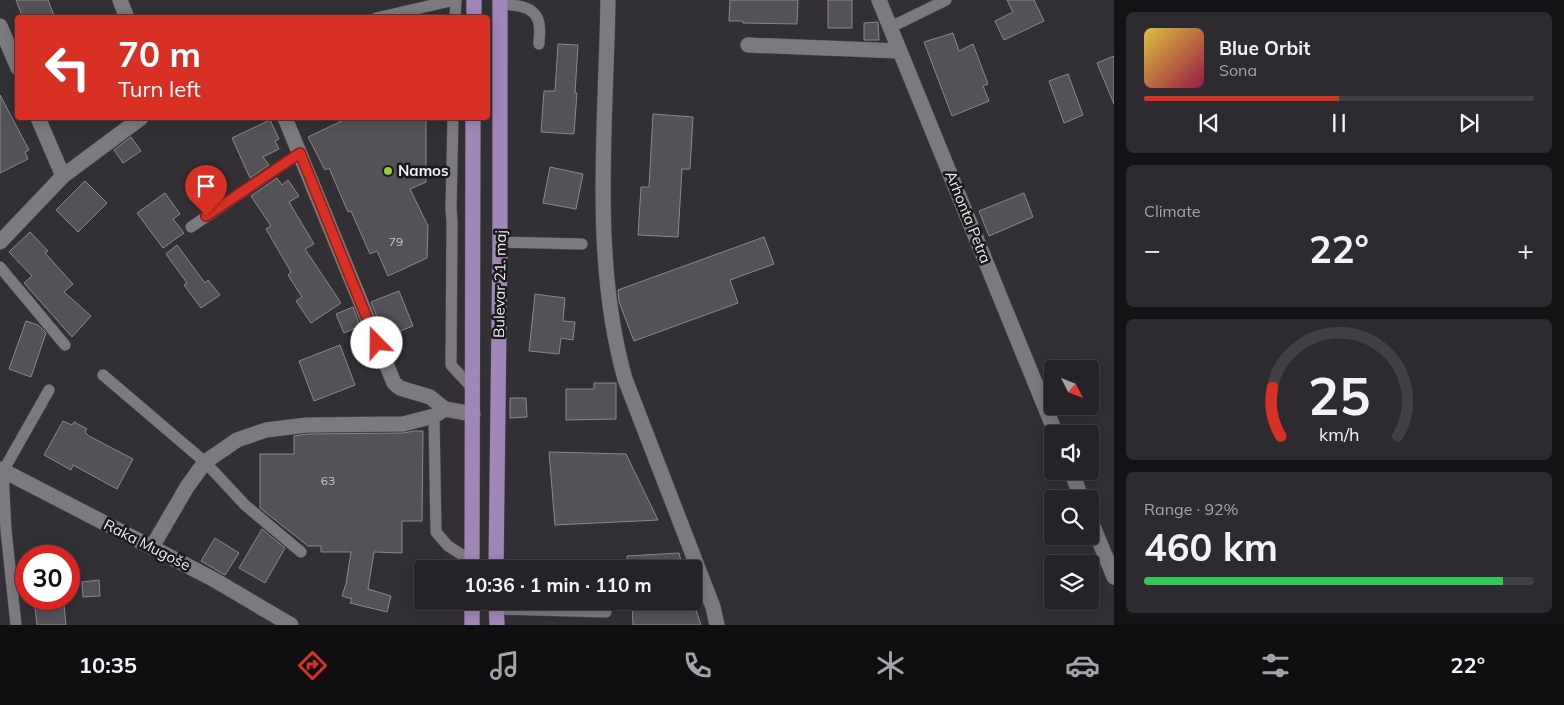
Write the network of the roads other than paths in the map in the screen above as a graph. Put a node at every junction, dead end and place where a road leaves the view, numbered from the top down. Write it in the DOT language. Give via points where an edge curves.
graph roads {
  1 [pos="120,0"];
  2 [pos="455,0"];
  3 [pos="474,0"];
  4 [pos="608,0"];
  5 [pos="880,0"];
  6 [pos="946,0"];
  7 [pos="500,2"];
  8 [pos="126,15"];
  9 [pos="389,15"];
  10 [pos="455,15"];
  11 [pos="474,15"];
  12 [pos="0,26"];
  13 [pos="891,28"];
  14 [pos="539,44"];
  15 [pos="748,45"];
  16 [pos="900,51"];
  17 [pos="15,61"];
  18 [pos="39,120"];
  19 [pos="138,120"];
  20 [pos="286,120"];
  21 [pos="453,120"];
  22 [pos="473,120"];
  23 [pos="300,153"];
  24 [pos="63,176"];
  25 [pos="452,222"];
  26 [pos="191,227"];
  27 [pos="473,228"];
  28 [pos="0,242"];
  29 [pos="500,242"];
  30 [pos="582,244"];
  31 [pos="0,267"];
  32 [pos="65,345"];
  33 [pos="103,375"];
  34 [pos="473,389"];
  35 [pos="48,390"];
  36 [pos="440,413"];
  37 [pos="473,414"];
  38 [pos="1052,425"];
  39 [pos="205,462"];
  40 [pos="1,470"];
  41 [pos="1099,541"];
  42 [pos="152,547"];
  43 [pos="302,552"];
  44 [pos="466,560"];
  45 [pos="472,560"];
  46 [pos="496,560"];
  47 [pos="1114,577"];
  48 [pos="472,610"];
  49 [pos="496,610"];
  50 [pos="575,610"];
  51 [pos="606,612"];
  52 [pos="16,625"];
  53 [pos="291,625"];
  54 [pos="472,625"];
  55 [pos="497,625"];
  56 [pos="718,625"];
  1 -- 8 [label="street"];
  2 -- 9 [label="lane"];
  2 -- 10 [label="lane"];
  3 -- 11 [label="main road"];
  4 -- 56 [label="street" via="604,244 617,351 625,380"];
  5 -- 13 [label="street, Arhonta Petra"];
  6 -- 13 [label="lane"];
  7 -- 14 [label="lane" via="532,11 538,20"];
  7 -- 29 [label="main road, Bulevar 21. maj"];
  12 -- 17 [label="street"];
  13 -- 16 [label="street, Arhonta Petra"];
  15 -- 16 [label="street"];
  16 -- 38 [label="street, Arhonta Petra"];
  18 -- 24 [label="street"];
  19 -- 24 [label="street"];
  20 -- 23 [label="street"];
  21 -- 25 [label="lane"];
  22 -- 27 [label="main road, Bulevar 21. maj"];
  23 -- 26 [label="lane"];
  23 -- 36 [label="street" via="391,378 400,388 430,397"];
  24 -- 28 [label="street"];
  25 -- 27 [label="lane"];
  25 -- 34 [label="lane" via="450,365"];
  27 -- 34 [label="main road, Bulevar 21. maj"];
  29 -- 30 [label="lane"];
  29 -- 46 [label="main road, Bulevar 21. maj"];
  31 -- 32 [label="lane"];
  33 -- 39 [label="lane"];
  34 -- 37 [label="main road, Bulevar 21. maj"];
  35 -- 40 [label="lane"];
  36 -- 37 [label="street"];
  36 -- 39 [label="street" via="403,424 307,425 266,430 237,440"];
  36 -- 44 [label="lane" via="436,532"];
  37 -- 45 [label="main road, Bulevar 21. maj"];
  39 -- 42 [label="street"];
  39 -- 43 [label="lane" via="245,505"];
  40 -- 42 [label="street, Raka Mugoše"];
  40 -- 52 [label="lane"];
  41 -- 47 [label="street"];
  42 -- 53 [label="street, Raka Mugoše"];
  48 -- 54 [label="main road"];
  49 -- 55 [label="main road"];
  50 -- 51 [label="lane"];
}
